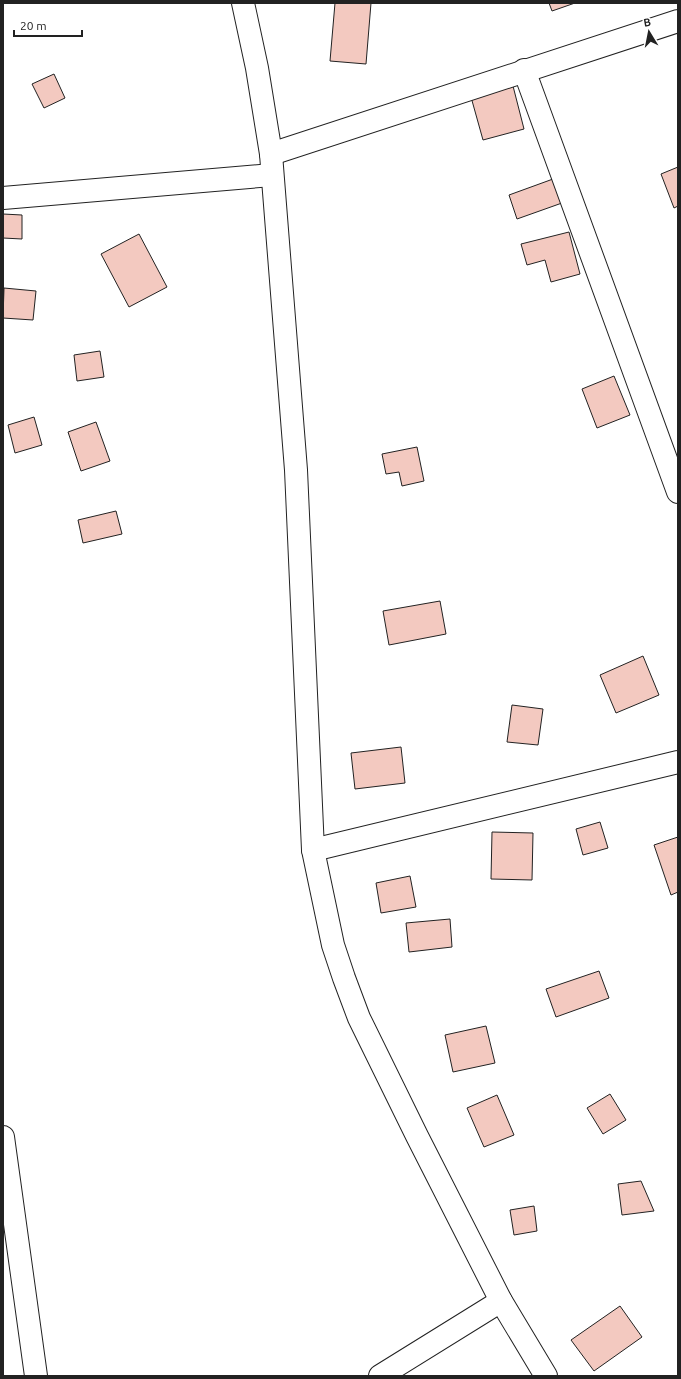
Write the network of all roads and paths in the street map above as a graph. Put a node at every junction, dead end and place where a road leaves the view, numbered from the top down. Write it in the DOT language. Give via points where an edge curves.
graph roads {
  1 [pos="243,3"];
  2 [pos="678,21"];
  3 [pos="524,70"];
  4 [pos="272,165"];
  5 [pos="3,198"];
  6 [pos="678,492"];
  7 [pos="678,762"];
  8 [pos="313,850"];
  9 [pos="3,1137"];
  10 [pos="501,1301"];
  11 [pos="36,1376"];
  12 [pos="380,1376"];
  13 [pos="546,1376"];
  1 -- 4 [label="street" via="257,68"];
  2 -- 3 [label="street"];
  3 -- 4 [label="street"];
  3 -- 6 [label="street"];
  4 -- 5 [label="street"];
  4 -- 8 [label="street" via="296,470"];
  7 -- 8 [label="street"];
  8 -- 10 [label="street" via="333,945 360,1018"];
  9 -- 11 [label="street"];
  10 -- 12 [label="street"];
  10 -- 13 [label="street"];
}
